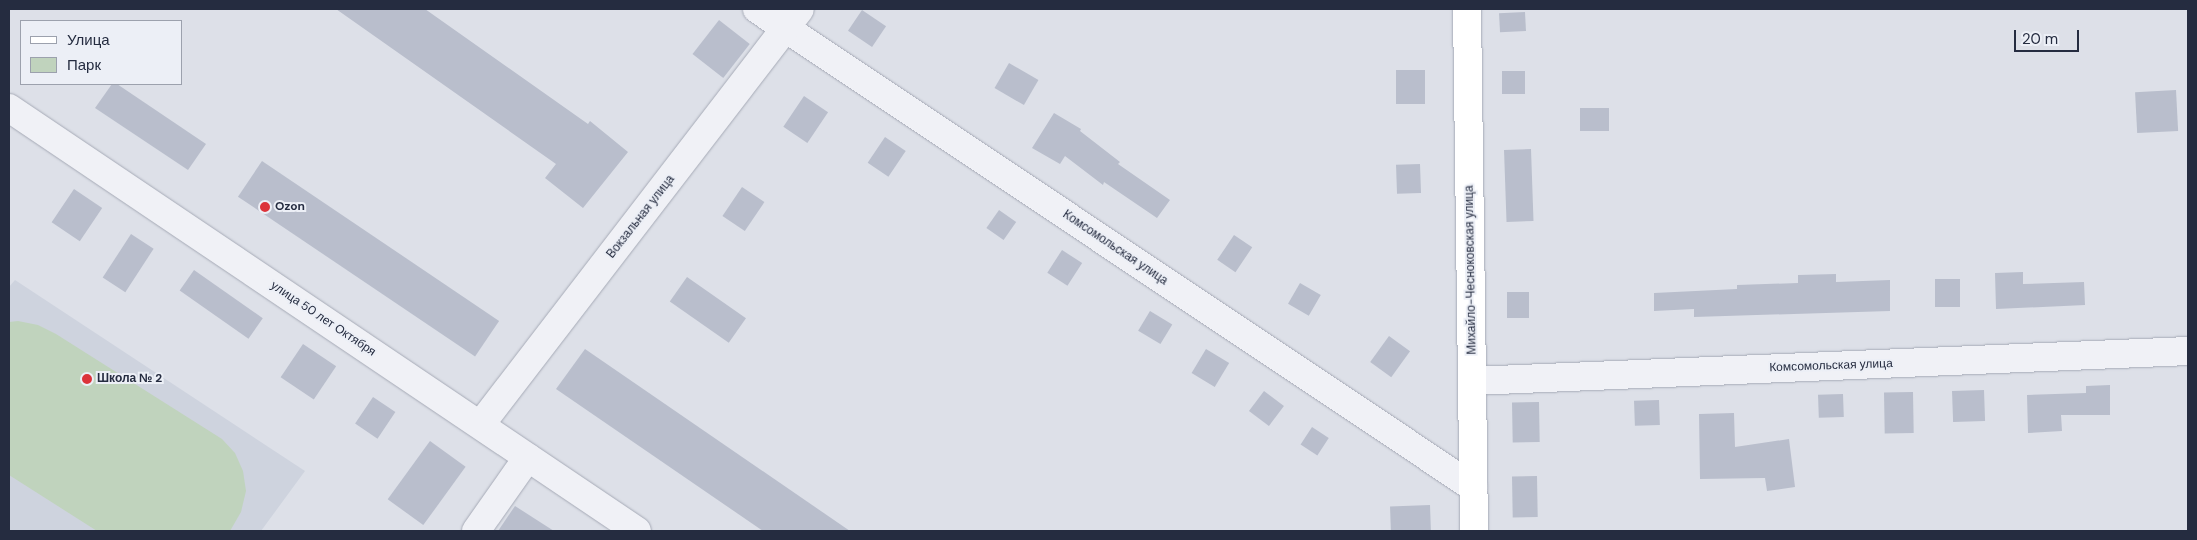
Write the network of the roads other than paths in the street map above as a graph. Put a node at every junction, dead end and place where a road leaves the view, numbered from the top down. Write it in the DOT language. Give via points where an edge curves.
graph roads {
  1 [pos="757,9"];
  2 [pos="1467,9"];
  3 [pos="793,18"];
  4 [pos="9,108"];
  5 [pos="2188,351"];
  6 [pos="1473,381"];
  7 [pos="481,424"];
  8 [pos="528,457"];
  9 [pos="1473,487"];
  10 [pos="476,531"];
  11 [pos="637,531"];
  12 [pos="1474,531"];
  1 -- 3 [label="street, Комсомольская улица"];
  2 -- 6 [label="main road, Михайло-Чесноковская улица"];
  3 -- 7 [label="street, Вокзальная улица"];
  3 -- 9 [label="street, Комсомольская улица"];
  4 -- 7 [label="street, улица 50 лет Октября"];
  5 -- 6 [label="street, Комсомольская улица"];
  6 -- 9 [label="main road, Михайло-Чесноковская улица"];
  7 -- 8 [label="street, улица 50 лет Октября"];
  8 -- 10 [label="street"];
  8 -- 11 [label="street, улица 50 лет Октября"];
  9 -- 12 [label="main road, Михайло-Чесноковская улица"];
}
